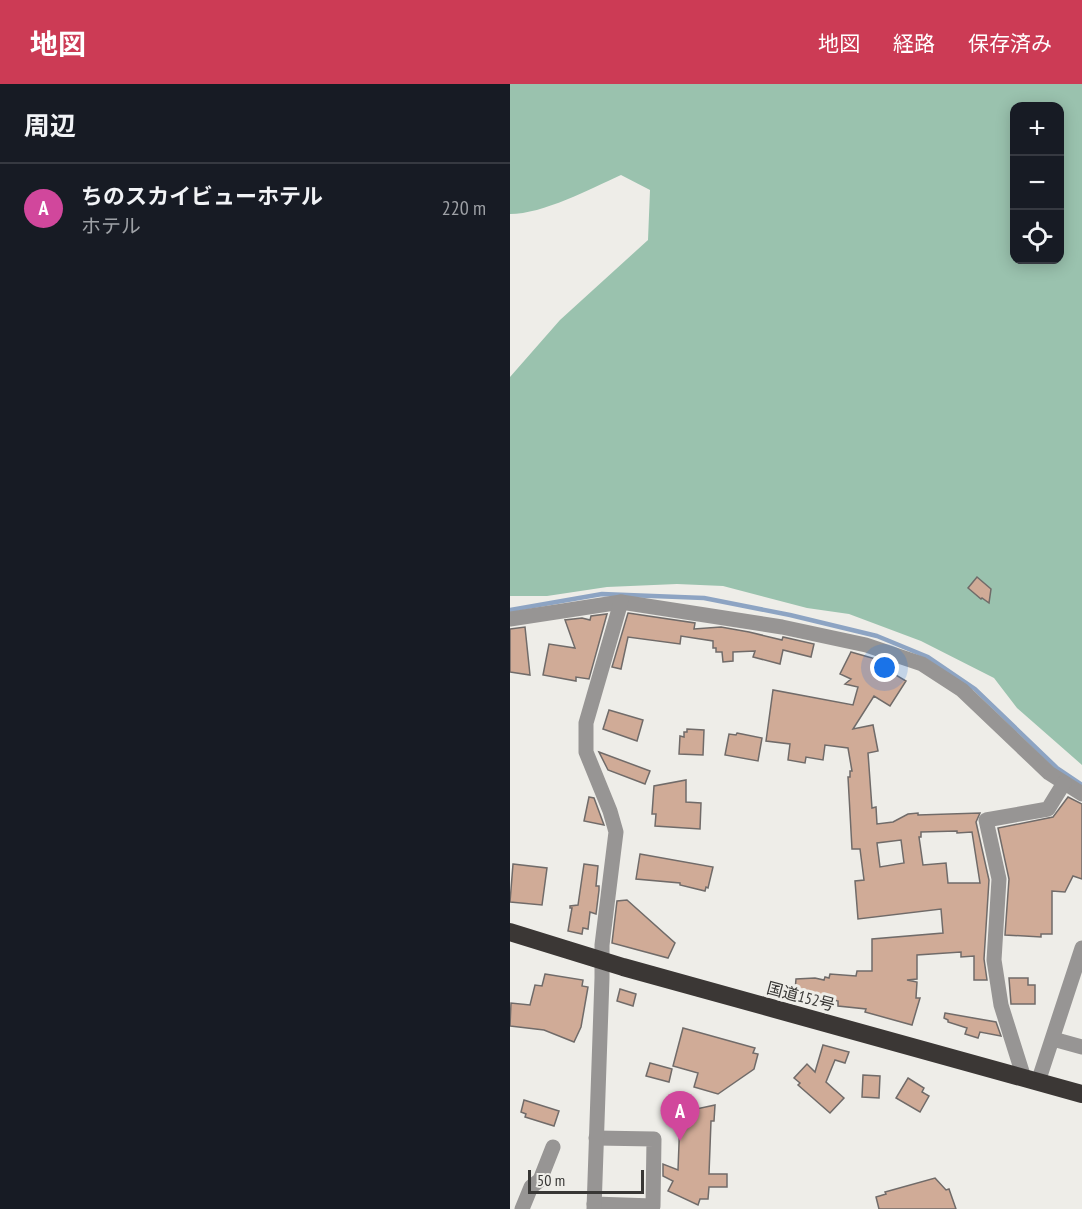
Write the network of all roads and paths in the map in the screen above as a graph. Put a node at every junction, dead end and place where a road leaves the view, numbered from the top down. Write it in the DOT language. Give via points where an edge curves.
graph roads {
  1 [pos="621,602"];
  2 [pos="510,619"];
  3 [pos="1064,783"];
  4 [pos="1082,794"];
  5 [pos="510,932"];
  6 [pos="1082,948"];
  7 [pos="601,960"];
  8 [pos="1053,1039"];
  9 [pos="1082,1047"];
  10 [pos="1031,1080"];
  11 [pos="1082,1094"];
  12 [pos="596,1138"];
  13 [pos="553,1147"];
  14 [pos="594,1206"];
  15 [pos="522,1209"];
  1 -- 2 [label="street"];
  1 -- 3 [label="street" via="820,634 922,664 962,690"];
  1 -- 7 [label="street" via="586,723 586,752 616,832"];
  3 -- 4 [label="street"];
  3 -- 10 [label="street" via="1048,809 986,820 999,879 994,960 1001,1005"];
  5 -- 7 [label="highway, 国道152号"];
  6 -- 8 [label="street"];
  7 -- 10 [label="highway, 国道152号"];
  7 -- 12 [label="street"];
  8 -- 9 [label="street"];
  8 -- 10 [label="street"];
  10 -- 11 [label="highway, 国道152号"];
  12 -- 14 [label="street"];
  12 -- 14 [label="street" via="654,1139 653,1206"];
  13 -- 15 [label="street" via="540,1180 531,1187"];
}
